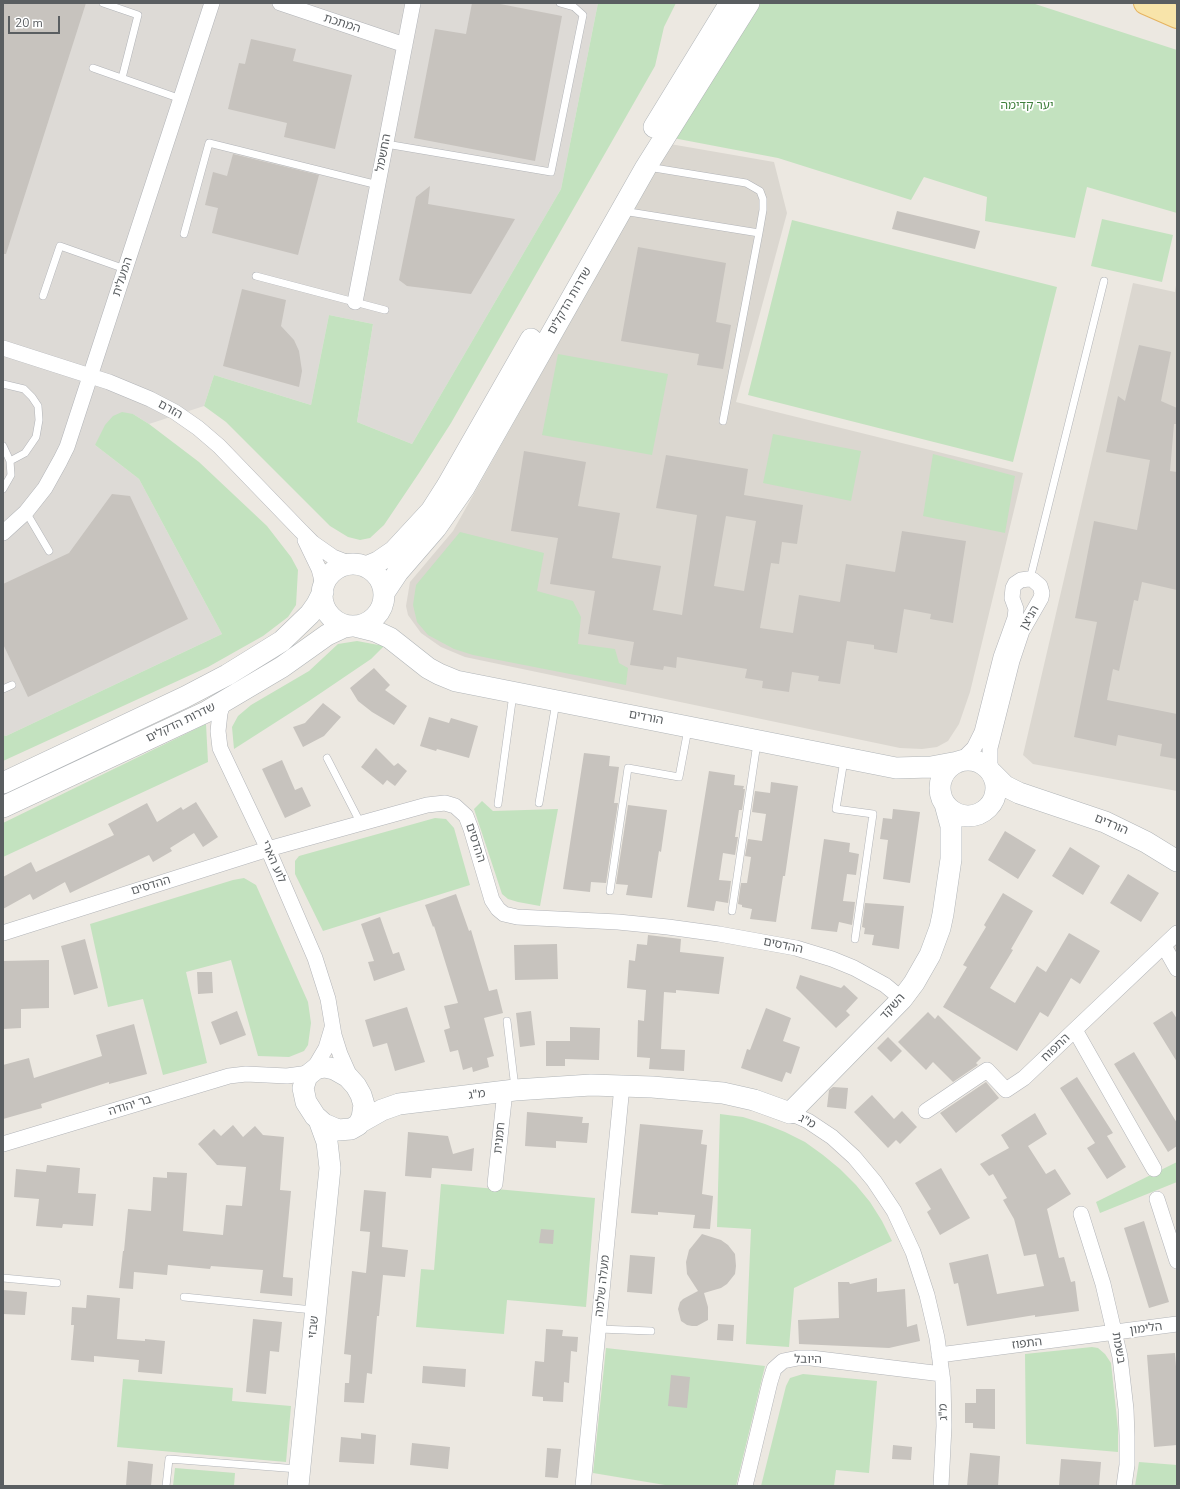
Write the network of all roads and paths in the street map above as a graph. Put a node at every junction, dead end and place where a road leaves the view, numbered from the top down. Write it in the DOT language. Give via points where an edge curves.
graph roads {
  1 [pos="103,3"];
  2 [pos="212,3"];
  3 [pos="280,3"];
  4 [pos="413,3"];
  5 [pos="560,3"];
  6 [pos="730,3"];
  7 [pos="749,3"];
  8 [pos="1145,3"];
  9 [pos="1177,17"];
  10 [pos="405,44"];
  11 [pos="93,68"];
  12 [pos="122,78"];
  13 [pos="180,99"];
  14 [pos="386,144"];
  15 [pos="646,167"];
  16 [pos="378,185"];
  17 [pos="621,211"];
  18 [pos="759,233"];
  19 [pos="184,234"];
  20 [pos="125,270"];
  21 [pos="256,276"];
  22 [pos="1104,281"];
  23 [pos="43,296"];
  24 [pos="355,302"];
  25 [pos="385,310"];
  26 [pos="3,348"];
  27 [pos="90,376"];
  28 [pos="3,384"];
  29 [pos="724,421"];
  30 [pos="3,446"];
  31 [pos="10,461"];
  32 [pos="3,489"];
  33 [pos="26,512"];
  34 [pos="300,530"];
  35 [pos="3,533"];
  36 [pos="49,551"];
  37 [pos="358,566"];
  38 [pos="1030,579"];
  39 [pos="323,590"];
  40 [pos="384,595"];
  41 [pos="353,626"];
  42 [pos="404,648"];
  43 [pos="12,685"];
  44 [pos="3,689"];
  45 [pos="513,692"];
  46 [pos="556,700"];
  47 [pos="223,703"];
  48 [pos="689,727"];
  49 [pos="758,741"];
  50 [pos="327,758"];
  51 [pos="845,758"];
  52 [pos="960,761"];
  53 [pos="896,768"];
  54 [pos="991,771"];
  55 [pos="3,783"];
  56 [pos="944,801"];
  57 [pos="1039,801"];
  58 [pos="539,803"];
  59 [pos="498,804"];
  60 [pos="3,807"];
  61 [pos="984,810"];
  62 [pos="361,824"];
  63 [pos="268,850"];
  64 [pos="1177,861"];
  65 [pos="950,873"];
  66 [pos="610,890"];
  67 [pos="732,911"];
  68 [pos="3,933"];
  69 [pos="1177,933"];
  70 [pos="855,939"];
  71 [pos="1164,946"];
  72 [pos="1177,969"];
  73 [pos="902,999"];
  74 [pos="507,1021"];
  75 [pos="332,1022"];
  76 [pos="1075,1030"];
  77 [pos="311,1071"];
  78 [pos="258,1075"];
  79 [pos="356,1086"];
  80 [pos="622,1086"];
  81 [pos="510,1091"];
  82 [pos="306,1102"];
  83 [pos="403,1104"];
  84 [pos="926,1111"];
  85 [pos="790,1113"];
  86 [pos="319,1120"];
  87 [pos="357,1125"];
  88 [pos="3,1144"];
  89 [pos="330,1168"];
  90 [pos="1154,1169"];
  91 [pos="495,1184"];
  92 [pos="1157,1199"];
  93 [pos="1081,1214"];
  94 [pos="1177,1261"];
  95 [pos="3,1278"];
  96 [pos="57,1283"];
  97 [pos="184,1297"];
  98 [pos="316,1310"];
  99 [pos="1177,1324"];
  100 [pos="599,1329"];
  101 [pos="651,1331"];
  102 [pos="1115,1333"];
  103 [pos="939,1355"];
  104 [pos="942,1374"];
  105 [pos="299,1478"];
  106 [pos="166,1486"];
  107 [pos="583,1486"];
  108 [pos="745,1486"];
  109 [pos="941,1486"];
  110 [pos="1124,1486"];
  1 -- 12 [label="lane" via="138,15"];
  2 -- 13 [label="street, המעלית"];
  3 -- 10 [label="street, המתכת"];
  4 -- 10 [label="street, החשמל"];
  5 -- 14 [label="lane" via="574,7 583,14 551,172"];
  6 -- 37 [label="street, שדרות הדקלים" via="634,159 443,493 431,511 394,551 378,562"];
  7 -- 15 [label="street, שדרות הדקלים"];
  8 -- 9 [label="main road"];
  10 -- 14 [label="street, החשמל"];
  11 -- 12 [label="lane"];
  12 -- 13 [label="lane"];
  13 -- 20 [label="street, המעלית"];
  14 -- 16 [label="street, החשמל"];
  15 -- 17 [label="street, שדרות הדקלים"];
  15 -- 18 [label="lane" via="746,183 754,187 763,199"];
  16 -- 19 [label="lane" via="209,143"];
  16 -- 24 [label="street, החשמל"];
  17 -- 18 [label="lane"];
  17 -- 40 [label="street, שדרות הדקלים" via="464,488 427,540 398,572"];
  18 -- 29 [label="lane"];
  20 -- 23 [label="lane" via="60,246"];
  20 -- 27 [label="street, המעלית"];
  21 -- 24 [label="lane"];
  22 -- 38 [label="lane"];
  24 -- 25 [label="lane"];
  26 -- 27 [label="street, הזרם"];
  27 -- 33 [label="street, המעלית" via="73,431 60,462 45,488"];
  27 -- 34 [label="street, הזרם" via="150,399 198,428 219,446"];
  28 -- 31 [label="lane" via="24,390 38,406 36,437 25,453"];
  30 -- 31 [label="lane"];
  31 -- 32 [label="lane" via="11,476"];
  33 -- 35 [label="street, המעלית"];
  33 -- 36 [label="lane"];
  34 -- 37 [label="street, הזרם" via="338,560"];
  34 -- 39 [label="street, הזרם" via="321,575"];
  37 -- 39 [label="street" via="342,567 334,572"];
  37 -- 40 [label="street" via="374,572 380,579"];
  38 -- 52 [label="street, הניצן" via="1021,580 1013,588 1015,618 1001,657 982,732 974,748"];
  38 -- 54 [label="street, הניצן" via="1040,586 1041,598 1022,631 1012,661 990,748"];
  39 -- 41 [label="street" via="324,602 330,615 337,621"];
  39 -- 55 [label="street, שדרות הדקלים" via="310,614 282,641 232,672 180,700"];
  40 -- 41 [label="street" via="382,608 376,616 365,624"];
  40 -- 42 [label="street, הורדים" via="384,604"];
  41 -- 42 [label="street, הורדים" via="380,633"];
  41 -- 47 [label="street, שדרות הדקלים" via="327,635 295,659"];
  42 -- 45 [label="street, הורדים" via="418,661 445,677"];
  43 -- 44 [label="lane"];
  45 -- 46 [label="street, הורדים"];
  45 -- 59 [label="lane"];
  46 -- 48 [label="street, הורדים"];
  46 -- 58 [label="lane"];
  47 -- 60 [label="street, שדרות הדקלים"];
  47 -- 63 [label="street, לוע הארי" via="218,731 220,748"];
  48 -- 49 [label="street, הורדים"];
  48 -- 66 [label="lane" via="679,777 628,768"];
  49 -- 51 [label="street, הורדים"];
  49 -- 67 [label="lane"];
  50 -- 62 [label="lane"];
  51 -- 53 [label="street, הורדים"];
  51 -- 70 [label="lane" via="836,808 873,814"];
  52 -- 53 [label="street, הורדים" via="931,767"];
  52 -- 54 [label="street" via="979,762"];
  52 -- 56 [label="street" via="950,766 942,776 940,790"];
  53 -- 56 [label="street, הורדים" via="925,783"];
  54 -- 57 [label="street, הורדים" via="1009,788"];
  54 -- 61 [label="street" via="996,790 994,798"];
  56 -- 61 [label="street" via="953,811 961,814 970,815"];
  56 -- 65 [label="street, השקד" via="952,832"];
  57 -- 61 [label="street, הורדים" via="1014,801"];
  57 -- 64 [label="street, הורדים" via="1105,822"];
  61 -- 65 [label="street, השקד" via="964,836"];
  62 -- 63 [label="street, ההדסים"];
  62 -- 73 [label="street, ההדסים" via="427,805 450,804 462,812 469,822 492,900 504,914 668,927 796,948 854,968 885,985"];
  63 -- 68 [label="street, ההדסים"];
  63 -- 75 [label="street, לוע הארי" via="315,958"];
  65 -- 73 [label="street, השקד" via="935,942 922,969"];
  69 -- 71 [label="street, התפוח"];
  71 -- 72 [label="street"];
  71 -- 76 [label="street, התפוח"];
  73 -- 85 [label="street, השקד"];
  74 -- 81 [label="lane"];
  75 -- 77 [label="street, לוע הארי" via="326,1048"];
  75 -- 79 [label="street, לוע הארי" via="340,1054"];
  76 -- 84 [label="street, התפוח" via="1024,1078 1006,1090 987,1070"];
  76 -- 90 [label="street"];
  77 -- 78 [label="street, בר יהודה" via="287,1076"];
  77 -- 79 [label="street" via="330,1068 344,1074"];
  77 -- 82 [label="street" via="303,1083"];
  78 -- 82 [label="street, בר יהודה" via="286,1085 300,1094"];
  78 -- 88 [label="street, בר יהודה" via="229,1076"];
  79 -- 83 [label="street, מ\"ג" via="366,1095"];
  79 -- 87 [label="street" via="363,1100 364,1110"];
  80 -- 81 [label="street, מ\"ג" via="573,1086"];
  80 -- 85 [label="street, מ\"ג" via="723,1093 754,1100"];
  80 -- 100 [label="street, מעלה שלמה"];
  81 -- 83 [label="street, מ\"ג"];
  81 -- 91 [label="street, חמנית"];
  82 -- 86 [label="street"];
  83 -- 87 [label="street, מ\"ג" via="386,1108"];
  85 -- 103 [label="street, מ\"ג" via="832,1137 854,1157 894,1211 913,1252 927,1295"];
  86 -- 87 [label="street" via="338,1130 346,1130"];
  86 -- 89 [label="street, שבזי" via="327,1142"];
  87 -- 89 [label="street, שבזי" via="339,1146"];
  89 -- 98 [label="street, שבזי"];
  92 -- 94 [label="street"];
  93 -- 102 [label="street, בשמת"];
  95 -- 96 [label="lane"];
  97 -- 98 [label="lane"];
  98 -- 105 [label="street, שבזי"];
  99 -- 102 [label="street, הלימון"];
  100 -- 101 [label="lane"];
  100 -- 107 [label="street, מעלה שלמה"];
  102 -- 103 [label="street, התפוז"];
  102 -- 110 [label="street, בשמת" via="1126,1409 1127,1465"];
  103 -- 104 [label="street, מ\"ג"];
  104 -- 108 [label="street, היובל" via="811,1358 783,1361 774,1369 770,1382"];
  104 -- 109 [label="street, מ\"ג" via="944,1426"];
  105 -- 106 [label="lane" via="169,1459"];
}
